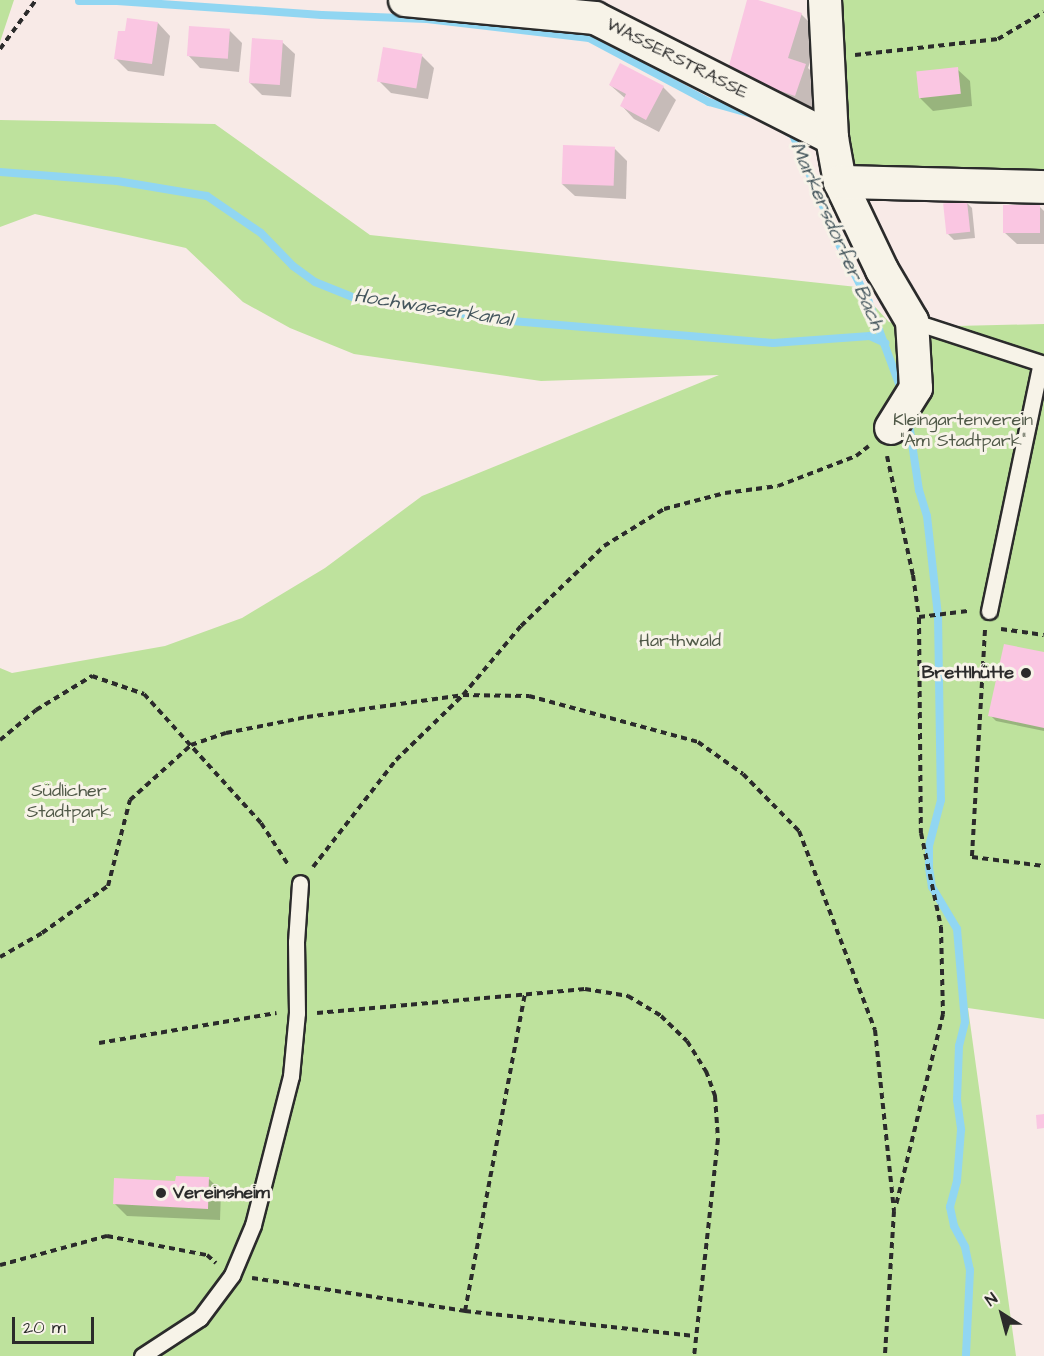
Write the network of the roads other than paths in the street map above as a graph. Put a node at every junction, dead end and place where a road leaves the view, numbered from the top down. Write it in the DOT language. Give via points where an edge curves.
graph roads {
  1 [pos="405,0"];
  2 [pos="825,0"];
  3 [pos="832,138"];
  4 [pos="840,182"];
  5 [pos="1044,187"];
  6 [pos="912,321"];
  7 [pos="1042,363"];
  8 [pos="887,432"];
  9 [pos="989,611"];
  10 [pos="300,882"];
  11 [pos="142,1356"];
  1 -- 3 [label="street, WASSERSTRASSE" via="595,18"];
  2 -- 3 [label="street"];
  3 -- 4 [label="street"];
  4 -- 5 [label="street"];
  4 -- 6 [label="street" via="882,270"];
  6 -- 7 [label="lane"];
  6 -- 8 [label="street" via="916,388"];
  7 -- 9 [label="lane"];
  10 -- 11 [label="lane" via="297,1013 291,1076 253,1225 232,1275 200,1318"];
}
